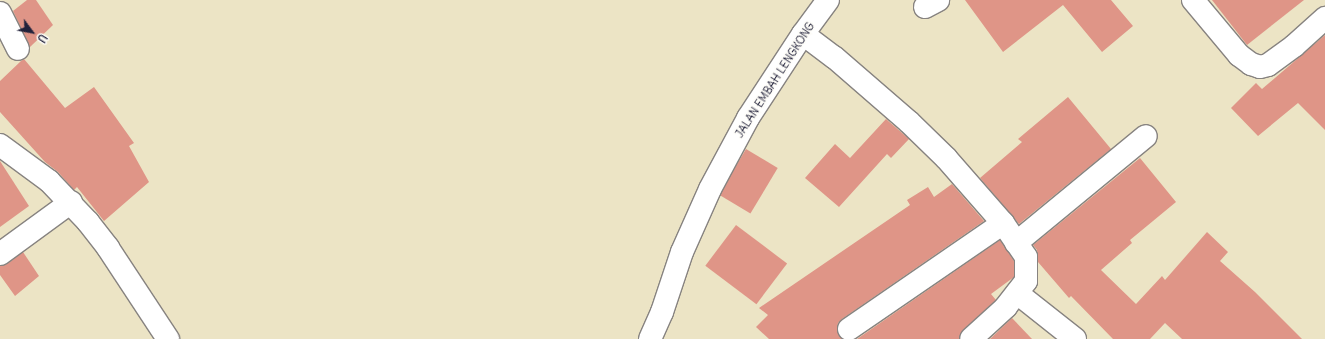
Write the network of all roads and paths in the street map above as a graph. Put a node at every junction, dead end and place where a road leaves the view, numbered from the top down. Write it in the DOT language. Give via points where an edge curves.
graph roads {
  1 [pos="828,0"];
  2 [pos="1193,0"];
  3 [pos="0,13"];
  4 [pos="1325,18"];
  5 [pos="803,34"];
  6 [pos="18,48"];
  7 [pos="1146,136"];
  8 [pos="0,144"];
  9 [pos="71,202"];
  10 [pos="1003,223"];
  11 [pos="1016,243"];
  12 [pos="0,254"];
  13 [pos="1017,293"];
  14 [pos="849,329"];
  15 [pos="168,339"];
  16 [pos="650,339"];
  17 [pos="971,339"];
  18 [pos="1075,339"];
  1 -- 5 [label="street, JALAN EMBAH LENGKONG"];
  2 -- 4 [label="street" via="1239,55 1260,67 1268,65 1294,46"];
  3 -- 6 [label="street"];
  5 -- 10 [label="street" via="834,57 909,122 946,158"];
  5 -- 16 [label="street, JALAN EMBAH LENGKONG" via="748,118 710,189 682,252"];
  7 -- 11 [label="street"];
  8 -- 9 [label="street" via="49,181"];
  9 -- 12 [label="street"];
  9 -- 15 [label="street" via="108,248"];
  10 -- 11 [label="street"];
  10 -- 14 [label="street"];
  11 -- 13 [label="street" via="1026,258 1027,269 1026,280"];
  13 -- 17 [label="street" via="1006,307"];
  13 -- 18 [label="street"];
}
